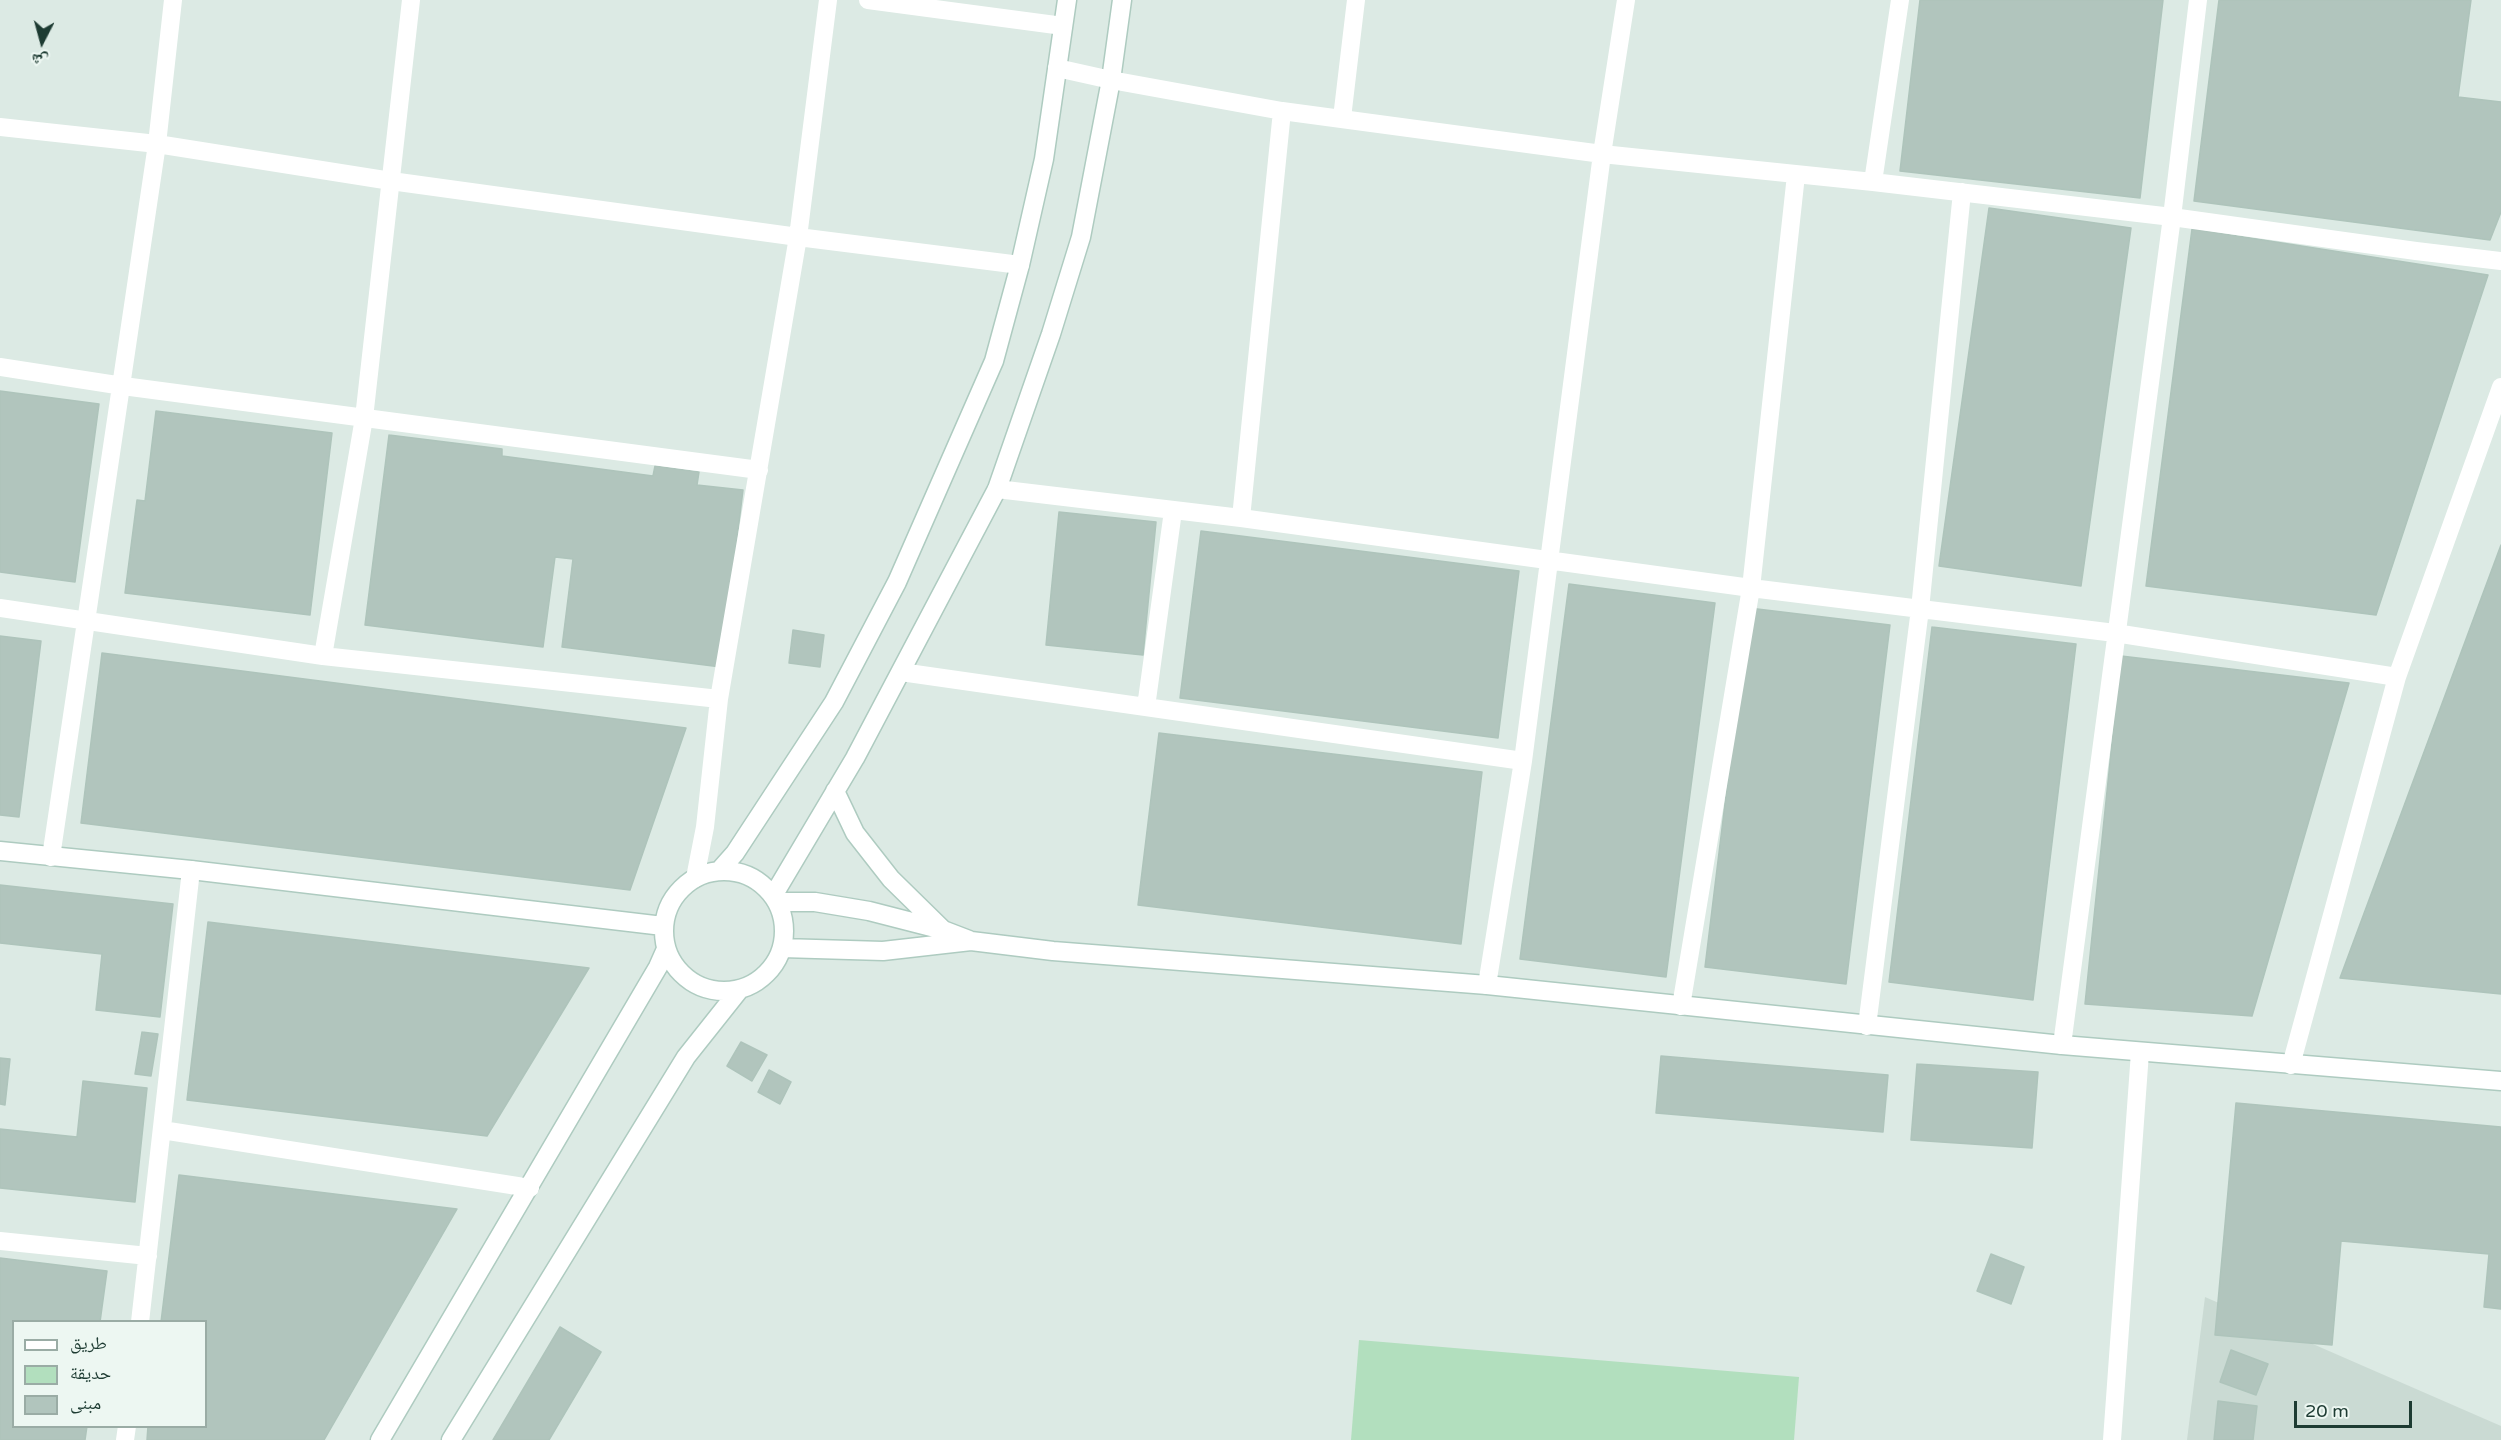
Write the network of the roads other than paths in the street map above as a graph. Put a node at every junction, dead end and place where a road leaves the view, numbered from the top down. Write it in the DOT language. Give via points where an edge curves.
graph roads {
  1 [pos="173,0"];
  2 [pos="411,0"];
  3 [pos="828,0"];
  4 [pos="868,0"];
  5 [pos="1067,0"];
  6 [pos="1122,0"];
  7 [pos="1356,0"];
  8 [pos="1626,0"];
  9 [pos="1900,0"];
  10 [pos="2198,0"];
  11 [pos="1063,26"];
  12 [pos="1057,68"];
  13 [pos="1111,80"];
  14 [pos="1282,111"];
  15 [pos="1342,118"];
  16 [pos="0,128"];
  17 [pos="158,144"];
  18 [pos="1602,154"];
  19 [pos="1796,175"];
  20 [pos="391,181"];
  21 [pos="1873,182"];
  22 [pos="1962,192"];
  23 [pos="2172,217"];
  24 [pos="798,237"];
  25 [pos="2501,261"];
  26 [pos="1020,265"];
  27 [pos="0,367"];
  28 [pos="123,386"];
  29 [pos="2501,387"];
  30 [pos="364,418"];
  31 [pos="759,470"];
  32 [pos="997,489"];
  33 [pos="1173,510"];
  34 [pos="1241,518"];
  35 [pos="1548,560"];
  36 [pos="1751,588"];
  37 [pos="0,608"];
  38 [pos="1920,609"];
  39 [pos="87,622"];
  40 [pos="2115,633"];
  41 [pos="323,656"];
  42 [pos="901,672"];
  43 [pos="2397,677"];
  44 [pos="719,699"];
  45 [pos="1146,706"];
  46 [pos="1523,761"];
  47 [pos="835,791"];
  48 [pos="0,851"];
  49 [pos="51,857"];
  50 [pos="191,870"];
  51 [pos="719,871"];
  52 [pos="695,878"];
  53 [pos="775,899"];
  54 [pos="663,926"];
  55 [pos="943,930"];
  56 [pos="971,941"];
  57 [pos="782,948"];
  58 [pos="666,949"];
  59 [pos="1487,985"];
  60 [pos="740,989"];
  61 [pos="1681,1006"];
  62 [pos="1868,1026"];
  63 [pos="2062,1045"];
  64 [pos="2140,1052"];
  65 [pos="2290,1065"];
  66 [pos="2501,1081"];
  67 [pos="162,1130"];
  68 [pos="530,1188"];
  69 [pos="0,1241"];
  70 [pos="148,1256"];
  71 [pos="140,1320"];
  72 [pos="380,1440"];
  73 [pos="451,1440"];
  74 [pos="2112,1440"];
  1 -- 17 [label="street"];
  2 -- 20 [label="street"];
  3 -- 24 [label="street"];
  4 -- 11 [label="street"];
  5 -- 11 [label="street"];
  6 -- 13 [label="street"];
  7 -- 15 [label="street"];
  8 -- 18 [label="street"];
  9 -- 21 [label="street"];
  10 -- 23 [label="street"];
  11 -- 12 [label="street"];
  12 -- 13 [label="street"];
  12 -- 26 [label="street" via="1044,159"];
  13 -- 14 [label="street"];
  13 -- 32 [label="street" via="1081,237"];
  14 -- 15 [label="street"];
  14 -- 34 [label="street"];
  15 -- 18 [label="street"];
  16 -- 17 [label="street"];
  17 -- 20 [label="street"];
  17 -- 28 [label="street"];
  18 -- 19 [label="street"];
  18 -- 35 [label="street"];
  19 -- 21 [label="street"];
  19 -- 36 [label="street"];
  20 -- 24 [label="street"];
  20 -- 30 [label="street"];
  21 -- 22 [label="street"];
  22 -- 23 [label="street"];
  22 -- 38 [label="street"];
  23 -- 25 [label="street"];
  23 -- 40 [label="street"];
  24 -- 26 [label="street"];
  24 -- 31 [label="street"];
  26 -- 51 [label="street" via="994,361 897,582 834,702 735,853"];
  27 -- 28 [label="street"];
  28 -- 30 [label="street"];
  28 -- 39 [label="street"];
  29 -- 43 [label="street"];
  30 -- 31 [label="street"];
  30 -- 41 [label="street"];
  31 -- 44 [label="street"];
  32 -- 33 [label="street"];
  32 -- 42 [label="street"];
  33 -- 34 [label="street"];
  33 -- 45 [label="street"];
  34 -- 35 [label="street"];
  35 -- 36 [label="street"];
  35 -- 46 [label="street"];
  36 -- 38 [label="street"];
  36 -- 61 [label="street"];
  37 -- 39 [label="street"];
  38 -- 40 [label="street"];
  38 -- 62 [label="street"];
  39 -- 41 [label="street"];
  39 -- 49 [label="street"];
  40 -- 43 [label="street"];
  40 -- 63 [label="street"];
  41 -- 44 [label="street"];
  42 -- 45 [label="street"];
  42 -- 47 [label="street"];
  43 -- 65 [label="street"];
  44 -- 52 [label="street" via="705,827"];
  45 -- 46 [label="street"];
  46 -- 59 [label="street"];
  47 -- 53 [label="street"];
  47 -- 55 [label="street" via="855,833 868,850 891,879"];
  48 -- 49 [label="street"];
  49 -- 50 [label="street"];
  50 -- 54 [label="street"];
  50 -- 67 [label="street"];
  51 -- 52 [label="street"];
  51 -- 53 [label="street" via="749,876"];
  52 -- 54 [label="street" via="680,890"];
  53 -- 55 [label="street" via="869,911"];
  53 -- 57 [label="street" via="784,924"];
  54 -- 58 [label="street"];
  55 -- 56 [label="street"];
  56 -- 57 [label="street" via="883,951"];
  56 -- 59 [label="street"];
  57 -- 60 [label="street" via="773,966 758,981"];
  58 -- 60 [label="street" via="677,969 694,984 716,991"];
  58 -- 68 [label="street"];
  59 -- 61 [label="street"];
  60 -- 73 [label="street" via="686,1058"];
  61 -- 62 [label="street"];
  62 -- 63 [label="street"];
  63 -- 64 [label="street"];
  64 -- 65 [label="street"];
  64 -- 74 [label="street"];
  65 -- 66 [label="street"];
  67 -- 68 [label="street"];
  67 -- 70 [label="street"];
  68 -- 72 [label="street"];
  69 -- 70 [label="street"];
  70 -- 71 [label="street"];
}
